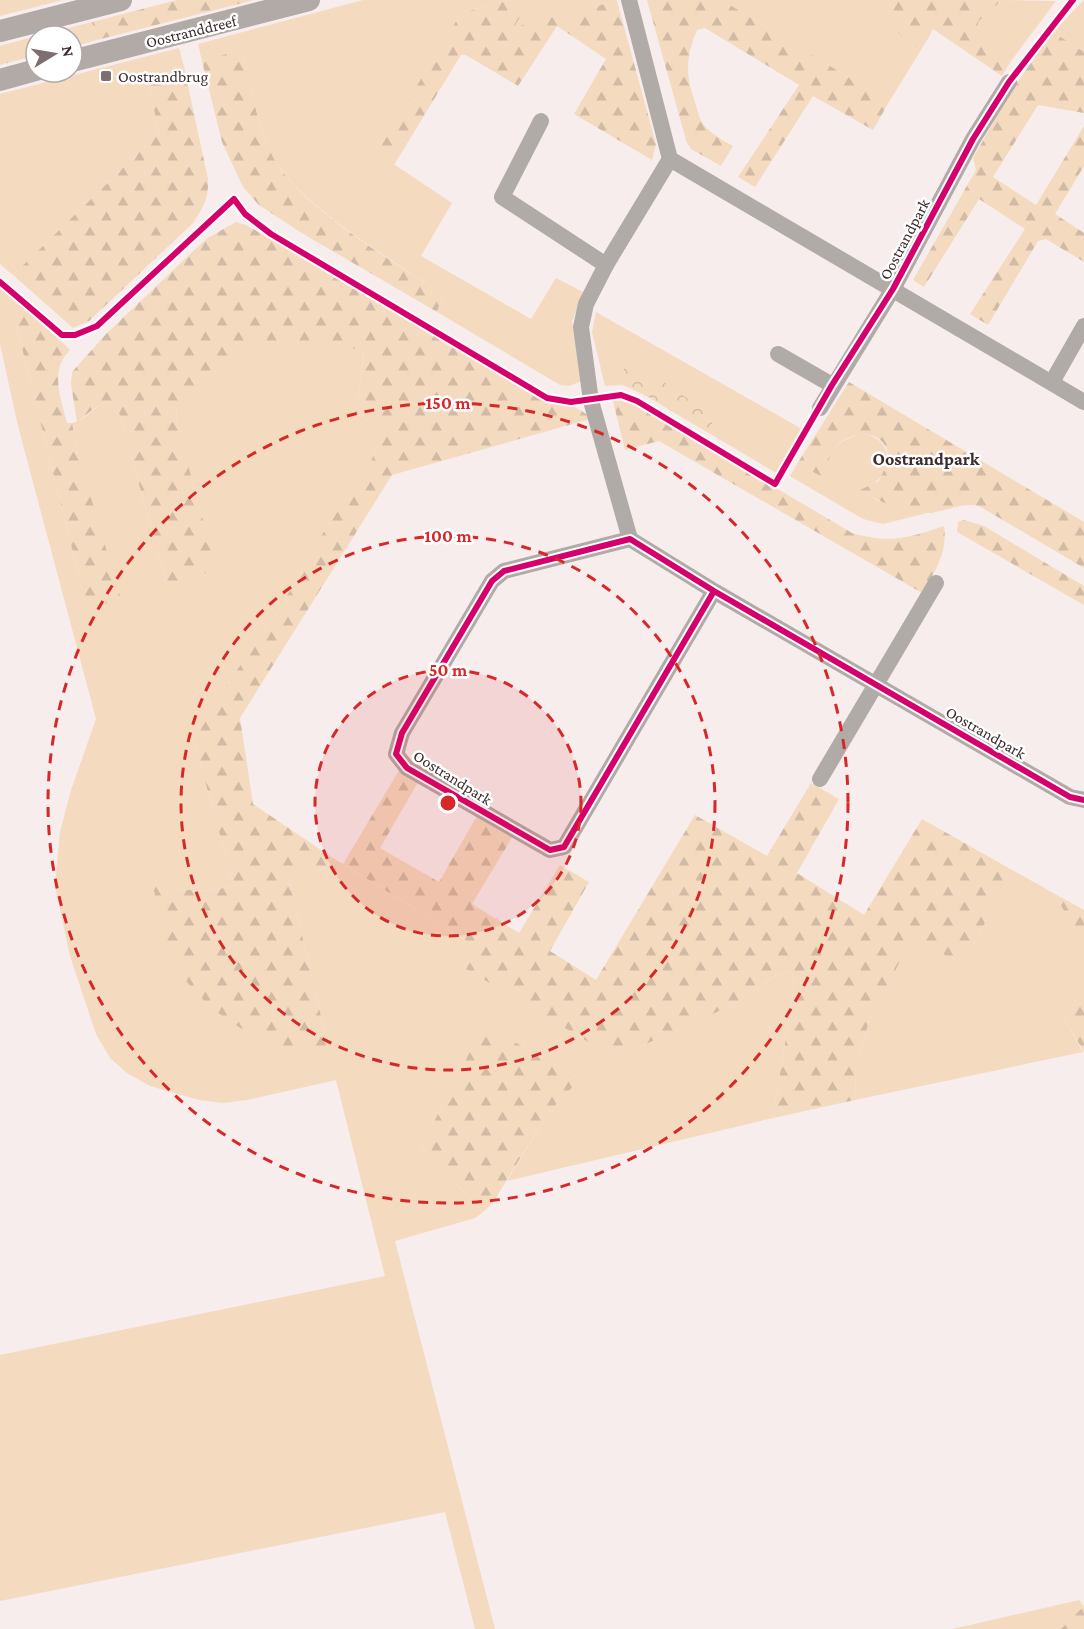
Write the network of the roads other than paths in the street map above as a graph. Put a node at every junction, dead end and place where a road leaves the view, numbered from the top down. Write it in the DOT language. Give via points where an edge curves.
graph roads {
  1 [pos="121,0"];
  2 [pos="309,0"];
  3 [pos="629,0"];
  4 [pos="0,31"];
  5 [pos="84,58"];
  6 [pos="24,73"];
  7 [pos="0,80"];
  8 [pos="1009,82"];
  9 [pos="541,121"];
  10 [pos="670,159"];
  11 [pos="606,265"];
  12 [pos="893,289"];
  13 [pos="1084,326"];
  14 [pos="778,354"];
  15 [pos="1052,382"];
  16 [pos="832,385"];
  17 [pos="1084,402"];
  18 [pos="820,408"];
  19 [pos="630,539"];
  20 [pos="936,583"];
  21 [pos="714,591"];
  22 [pos="876,684"];
  23 [pos="820,779"];
  24 [pos="1084,800"];
  1 -- 4 [label="main road"];
  2 -- 5 [label="main road, Oostranddreef"];
  3 -- 10 [label="street"];
  6 -- 7 [label="main road"];
  8 -- 12 [label="street, Oostrandpark" via="973,139"];
  9 -- 11 [label="street" via="502,197"];
  10 -- 11 [label="street"];
  10 -- 12 [label="street, Oostrandpark"];
  11 -- 19 [label="street" via="586,304 581,327 591,401"];
  12 -- 15 [label="street, Oostrandpark"];
  12 -- 16 [label="street, Oostrandpark"];
  13 -- 15 [label="street"];
  14 -- 16 [label="street"];
  15 -- 17 [label="street, Oostrandpark"];
  16 -- 18 [label="street, Oostrandpark"];
  19 -- 21 [label="street, Oostrandpark"];
  19 -- 21 [label="street, Oostrandpark" via="504,571 492,581 402,733 396,754 407,768 550,850 564,847"];
  20 -- 22 [label="street"];
  21 -- 22 [label="street, Oostrandpark"];
  22 -- 23 [label="street"];
  22 -- 24 [label="street, Oostrandpark" via="1070,797"];
}
